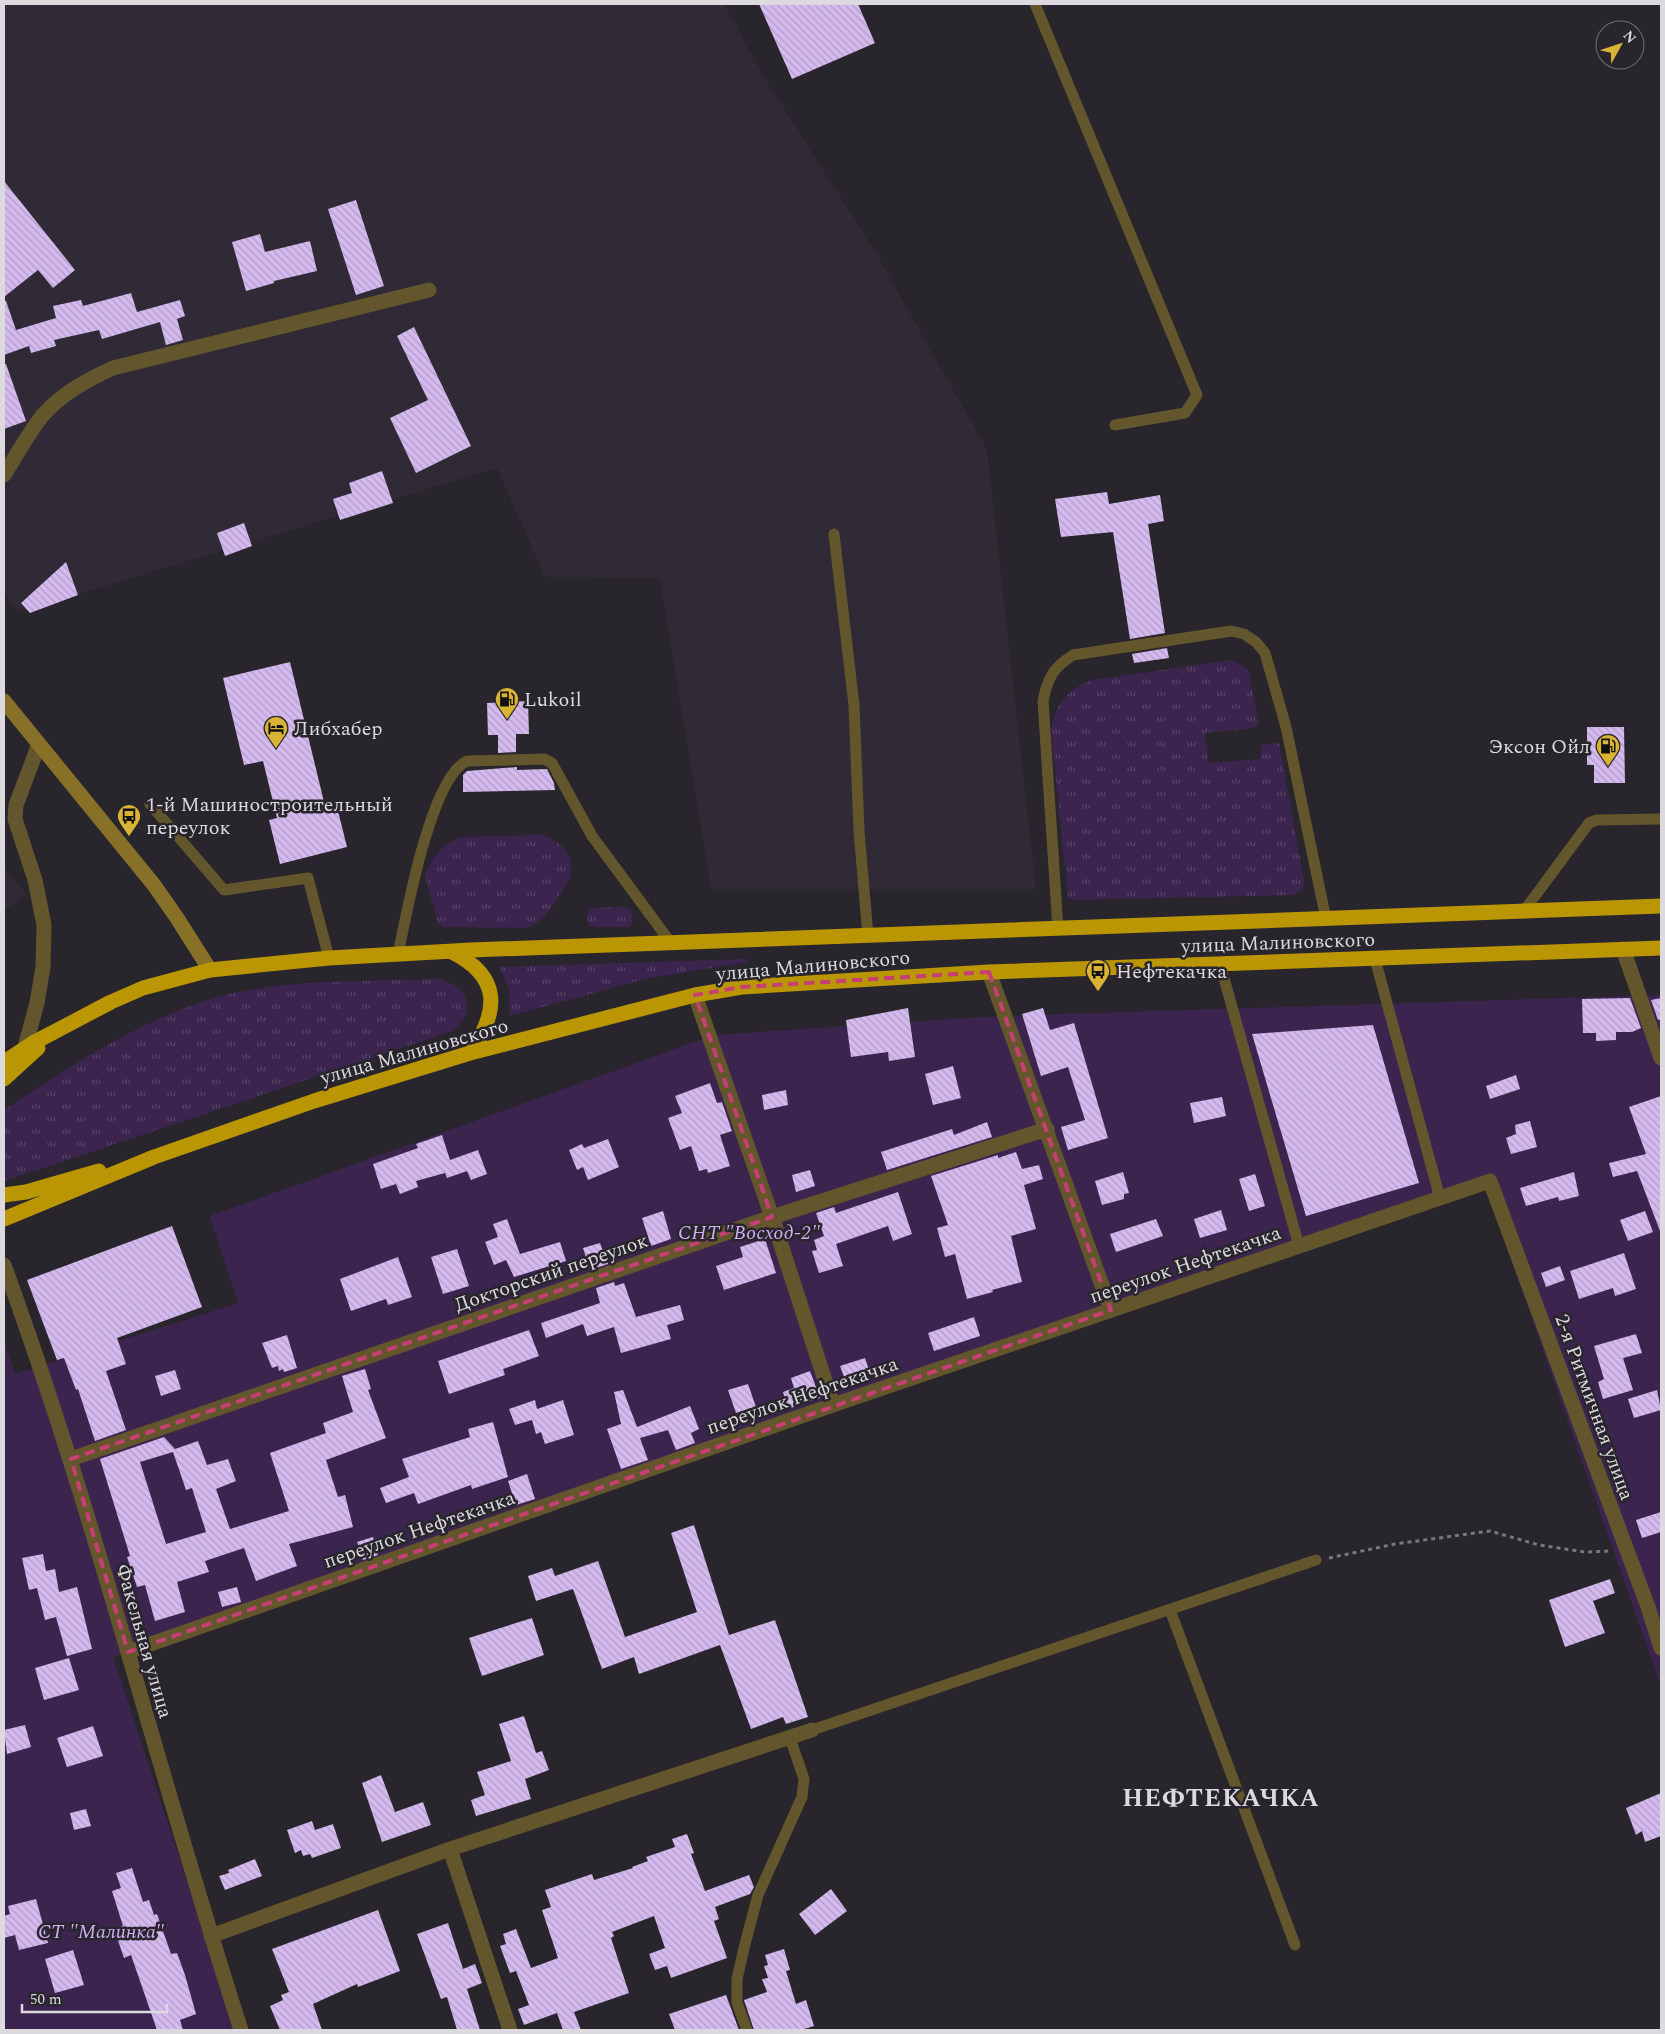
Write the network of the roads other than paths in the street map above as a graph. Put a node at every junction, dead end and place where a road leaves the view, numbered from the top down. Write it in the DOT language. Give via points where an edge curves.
graph roads {
  1 [pos="1035,4"];
  2 [pos="429,290"];
  3 [pos="1115,426"];
  4 [pos="4,475"];
  5 [pos="834,534"];
  6 [pos="4,701"];
  7 [pos="40,744"];
  8 [pos="150,804"];
  9 [pos="1661,819"];
  10 [pos="1661,906"];
  11 [pos="1524,911"];
  12 [pos="1326,919"];
  13 [pos="1058,929"];
  14 [pos="868,936"];
  15 [pos="671,943"];
  16 [pos="1661,948"];
  17 [pos="1623,949"];
  18 [pos="451,951"];
  19 [pos="398,955"];
  20 [pos="329,958"];
  21 [pos="1375,959"];
  22 [pos="1220,964"];
  23 [pos="210,970"];
  24 [pos="990,972"];
  25 [pos="695,996"];
  26 [pos="56,1032"];
  27 [pos="25,1047"];
  28 [pos="470,1053"];
  29 [pos="1661,1058"];
  30 [pos="4,1062"];
  31 [pos="4,1079"];
  32 [pos="1047,1129"];
  33 [pos="154,1157"];
  34 [pos="1490,1181"];
  35 [pos="4,1195"];
  36 [pos="1440,1198"];
  37 [pos="772,1217"];
  38 [pos="4,1219"];
  39 [pos="1299,1246"];
  40 [pos="4,1264"];
  41 [pos="1111,1310"];
  42 [pos="833,1405"];
  43 [pos="71,1459"];
  44 [pos="1316,1560"];
  45 [pos="1655,1604"];
  46 [pos="1170,1610"];
  47 [pos="1661,1648"];
  48 [pos="128,1652"];
  49 [pos="812,1730"];
  50 [pos="790,1738"];
  51 [pos="450,1849"];
  52 [pos="211,1936"];
  53 [pos="1294,1945"];
  54 [pos="241,2030"];
  55 [pos="510,2030"];
  56 [pos="747,2030"];
  1 -- 3 [label="lane" via="1198,395 1185,412"];
  2 -- 4 [label="street" via="113,368 67,394 42,416"];
  5 -- 14 [label="lane" via="854,705 859,831"];
  6 -- 7 [label="street"];
  7 -- 23 [label="street" via="154,885"];
  7 -- 27 [label="street" via="16,805 15,819 35,880 44,925 43,967"];
  8 -- 20 [label="lane" via="224,890 308,878"];
  9 -- 11 [label="lane" via="1597,820 1589,823"];
  10 -- 11 [label="highway, улица Малиновского"];
  11 -- 12 [label="highway, улица Малиновского"];
  12 -- 13 [label="highway, улица Малиновского"];
  12 -- 13 [label="lane" via="1286,727 1265,653 1244,634 1231,631 1073,655 1059,664 1047,681 1043,701"];
  13 -- 14 [label="highway, улица Малиновского"];
  14 -- 15 [label="highway, улица Малиновского"];
  15 -- 18 [label="highway, улица Малиновского"];
  15 -- 19 [label="lane" via="592,836 552,763 544,759 467,761 454,771 424,843"];
  16 -- 17 [label="highway, улица Малиновского"];
  17 -- 21 [label="highway, улица Малиновского"];
  17 -- 29 [label="street"];
  18 -- 19 [label="highway, улица Малиновского"];
  18 -- 28 [label="highway" via="471,962 491,993 487,1026"];
  19 -- 20 [label="highway, улица Малиновского"];
  20 -- 23 [label="highway, улица Малиновского"];
  21 -- 22 [label="highway, улица Малиновского"];
  21 -- 36 [label="lane"];
  22 -- 24 [label="highway, улица Малиновского"];
  22 -- 39 [label="lane"];
  23 -- 26 [label="highway, улица Малиновского" via="143,988"];
  24 -- 25 [label="highway, улица Малиновского" via="742,987"];
  24 -- 32 [label="street"];
  25 -- 28 [label="highway, улица Малиновского"];
  25 -- 37 [label="street"];
  26 -- 27 [label="highway, улица Малиновского"];
  26 -- 31 [label="highway"];
  27 -- 30 [label="highway, улица Малиновского"];
  28 -- 33 [label="highway, улица Малиновского" via="314,1101"];
  32 -- 37 [label="street, Докторский переулок"];
  32 -- 41 [label="street"];
  33 -- 35 [label="highway"];
  33 -- 38 [label="highway, улица Малиновского"];
  34 -- 36 [label="street, переулок Нефтекачка"];
  34 -- 45 [label="street, 2-я Ритмичная улица" via="1627,1551"];
  36 -- 39 [label="street, переулок Нефтекачка"];
  37 -- 42 [label="street"];
  37 -- 43 [label="street, Докторский переулок"];
  39 -- 41 [label="street, переулок Нефтекачка"];
  40 -- 43 [label="street, Факельная улица"];
  41 -- 42 [label="street, переулок Нефтекачка"];
  42 -- 48 [label="street, переулок Нефтекачка"];
  43 -- 48 [label="street, Факельная улица"];
  44 -- 46 [label="lane"];
  45 -- 47 [label="street, 2-я Ритмичная улица"];
  46 -- 49 [label="lane"];
  46 -- 53 [label="lane"];
  48 -- 52 [label="street, Факельная улица"];
  49 -- 50 [label="street"];
  50 -- 51 [label="street"];
  50 -- 56 [label="lane" via="804,1778 802,1797 758,1896 744,1948 738,1979 738,2003"];
  51 -- 52 [label="street"];
  51 -- 55 [label="street"];
  52 -- 54 [label="street, Факельная улица"];
}
